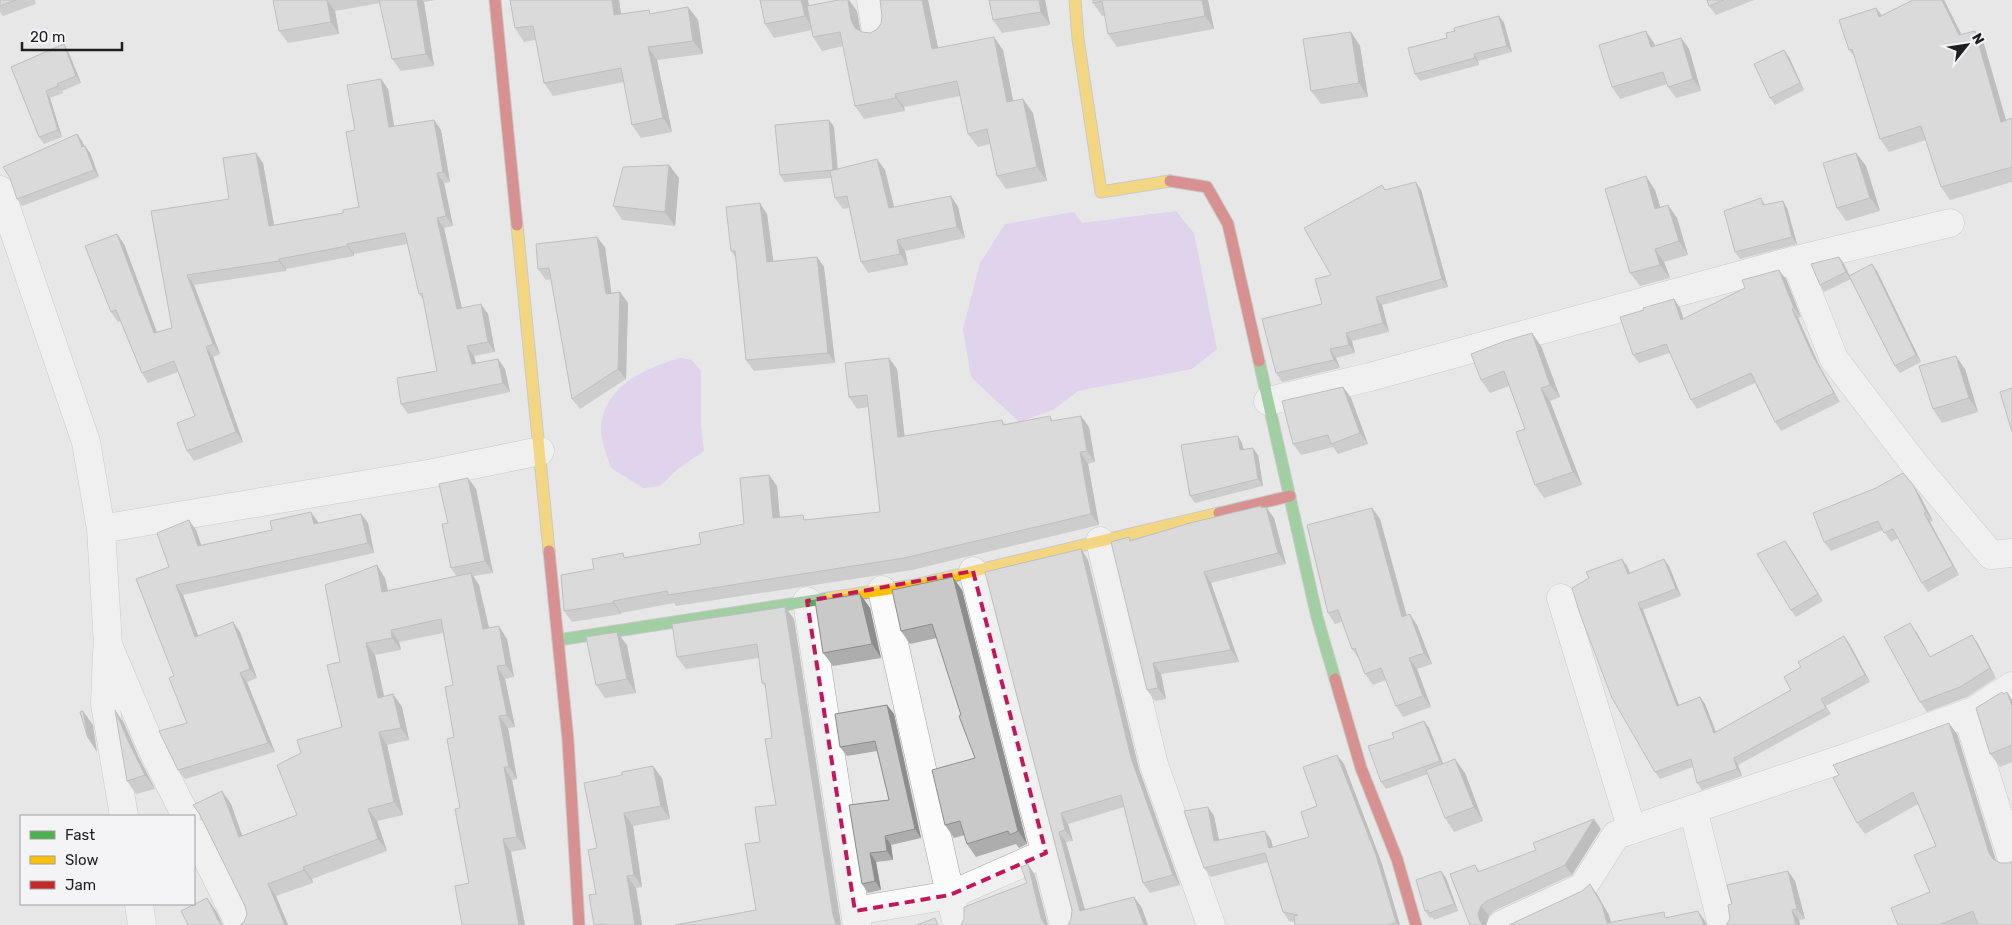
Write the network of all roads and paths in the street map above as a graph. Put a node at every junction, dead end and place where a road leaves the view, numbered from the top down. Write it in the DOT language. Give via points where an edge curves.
graph roads {
  1 [pos="494,0"];
  2 [pos="871,0"];
  3 [pos="1074,0"];
  4 [pos="876,30"];
  5 [pos="0,190"];
  6 [pos="1950,223"];
  7 [pos="1795,260"];
  8 [pos="1268,401"];
  9 [pos="540,451"];
  10 [pos="1290,496"];
  11 [pos="101,529"];
  12 [pos="1100,541"];
  13 [pos="2012,553"];
  14 [pos="973,571"];
  15 [pos="882,590"];
  16 [pos="1561,598"];
  17 [pos="807,601"];
  18 [pos="558,640"];
  19 [pos="108,645"];
  20 [pos="2012,686"];
  21 [pos="1967,714"];
  22 [pos="1693,809"];
  23 [pos="124,815"];
  24 [pos="185,815"];
  25 [pos="1632,830"];
  26 [pos="195,834"];
  27 [pos="1046,853"];
  28 [pos="2012,859"];
  29 [pos="950,896"];
  30 [pos="139,905"];
  31 [pos="856,918"];
  32 [pos="142,925"];
  33 [pos="240,925"];
  34 [pos="580,925"];
  35 [pos="956,925"];
  36 [pos="1064,925"];
  37 [pos="1211,925"];
  38 [pos="1416,925"];
  39 [pos="1501,925"];
  40 [pos="1722,925"];
  1 -- 9 [label="street"];
  2 -- 4 [label="street"];
  3 -- 8 [label="street" via="1101,192 1167,182 1207,187 1228,224"];
  5 -- 11 [label="street" via="86,442"];
  6 -- 7 [label="street"];
  7 -- 8 [label="street" via="1370,377"];
  7 -- 13 [label="street" via="1834,359 1916,466 1991,556"];
  8 -- 10 [label="street"];
  9 -- 11 [label="street"];
  9 -- 18 [label="street"];
  10 -- 12 [label="street"];
  10 -- 38 [label="street" via="1317,617 1361,768 1396,859"];
  11 -- 19 [label="street"];
  12 -- 14 [label="street"];
  12 -- 37 [label="street" via="1154,765"];
  14 -- 15 [label="street"];
  14 -- 27 [label="street"];
  15 -- 17 [label="street"];
  15 -- 29 [label="street"];
  16 -- 25 [label="street"];
  17 -- 18 [label="street"];
  17 -- 31 [label="street"];
  18 -- 34 [label="street"];
  19 -- 23 [label="street" via="105,704"];
  19 -- 24 [label="street" via="152,749"];
  20 -- 21 [label="street"];
  21 -- 22 [label="street"];
  21 -- 28 [label="street"];
  22 -- 25 [label="street"];
  22 -- 40 [label="street"];
  25 -- 39 [label="street" via="1616,835 1583,886"];
  26 -- 33 [label="street"];
  27 -- 29 [label="street"];
  27 -- 36 [label="street"];
  29 -- 31 [label="street"];
  29 -- 35 [label="street"];
  30 -- 32 [label="street"];
}
